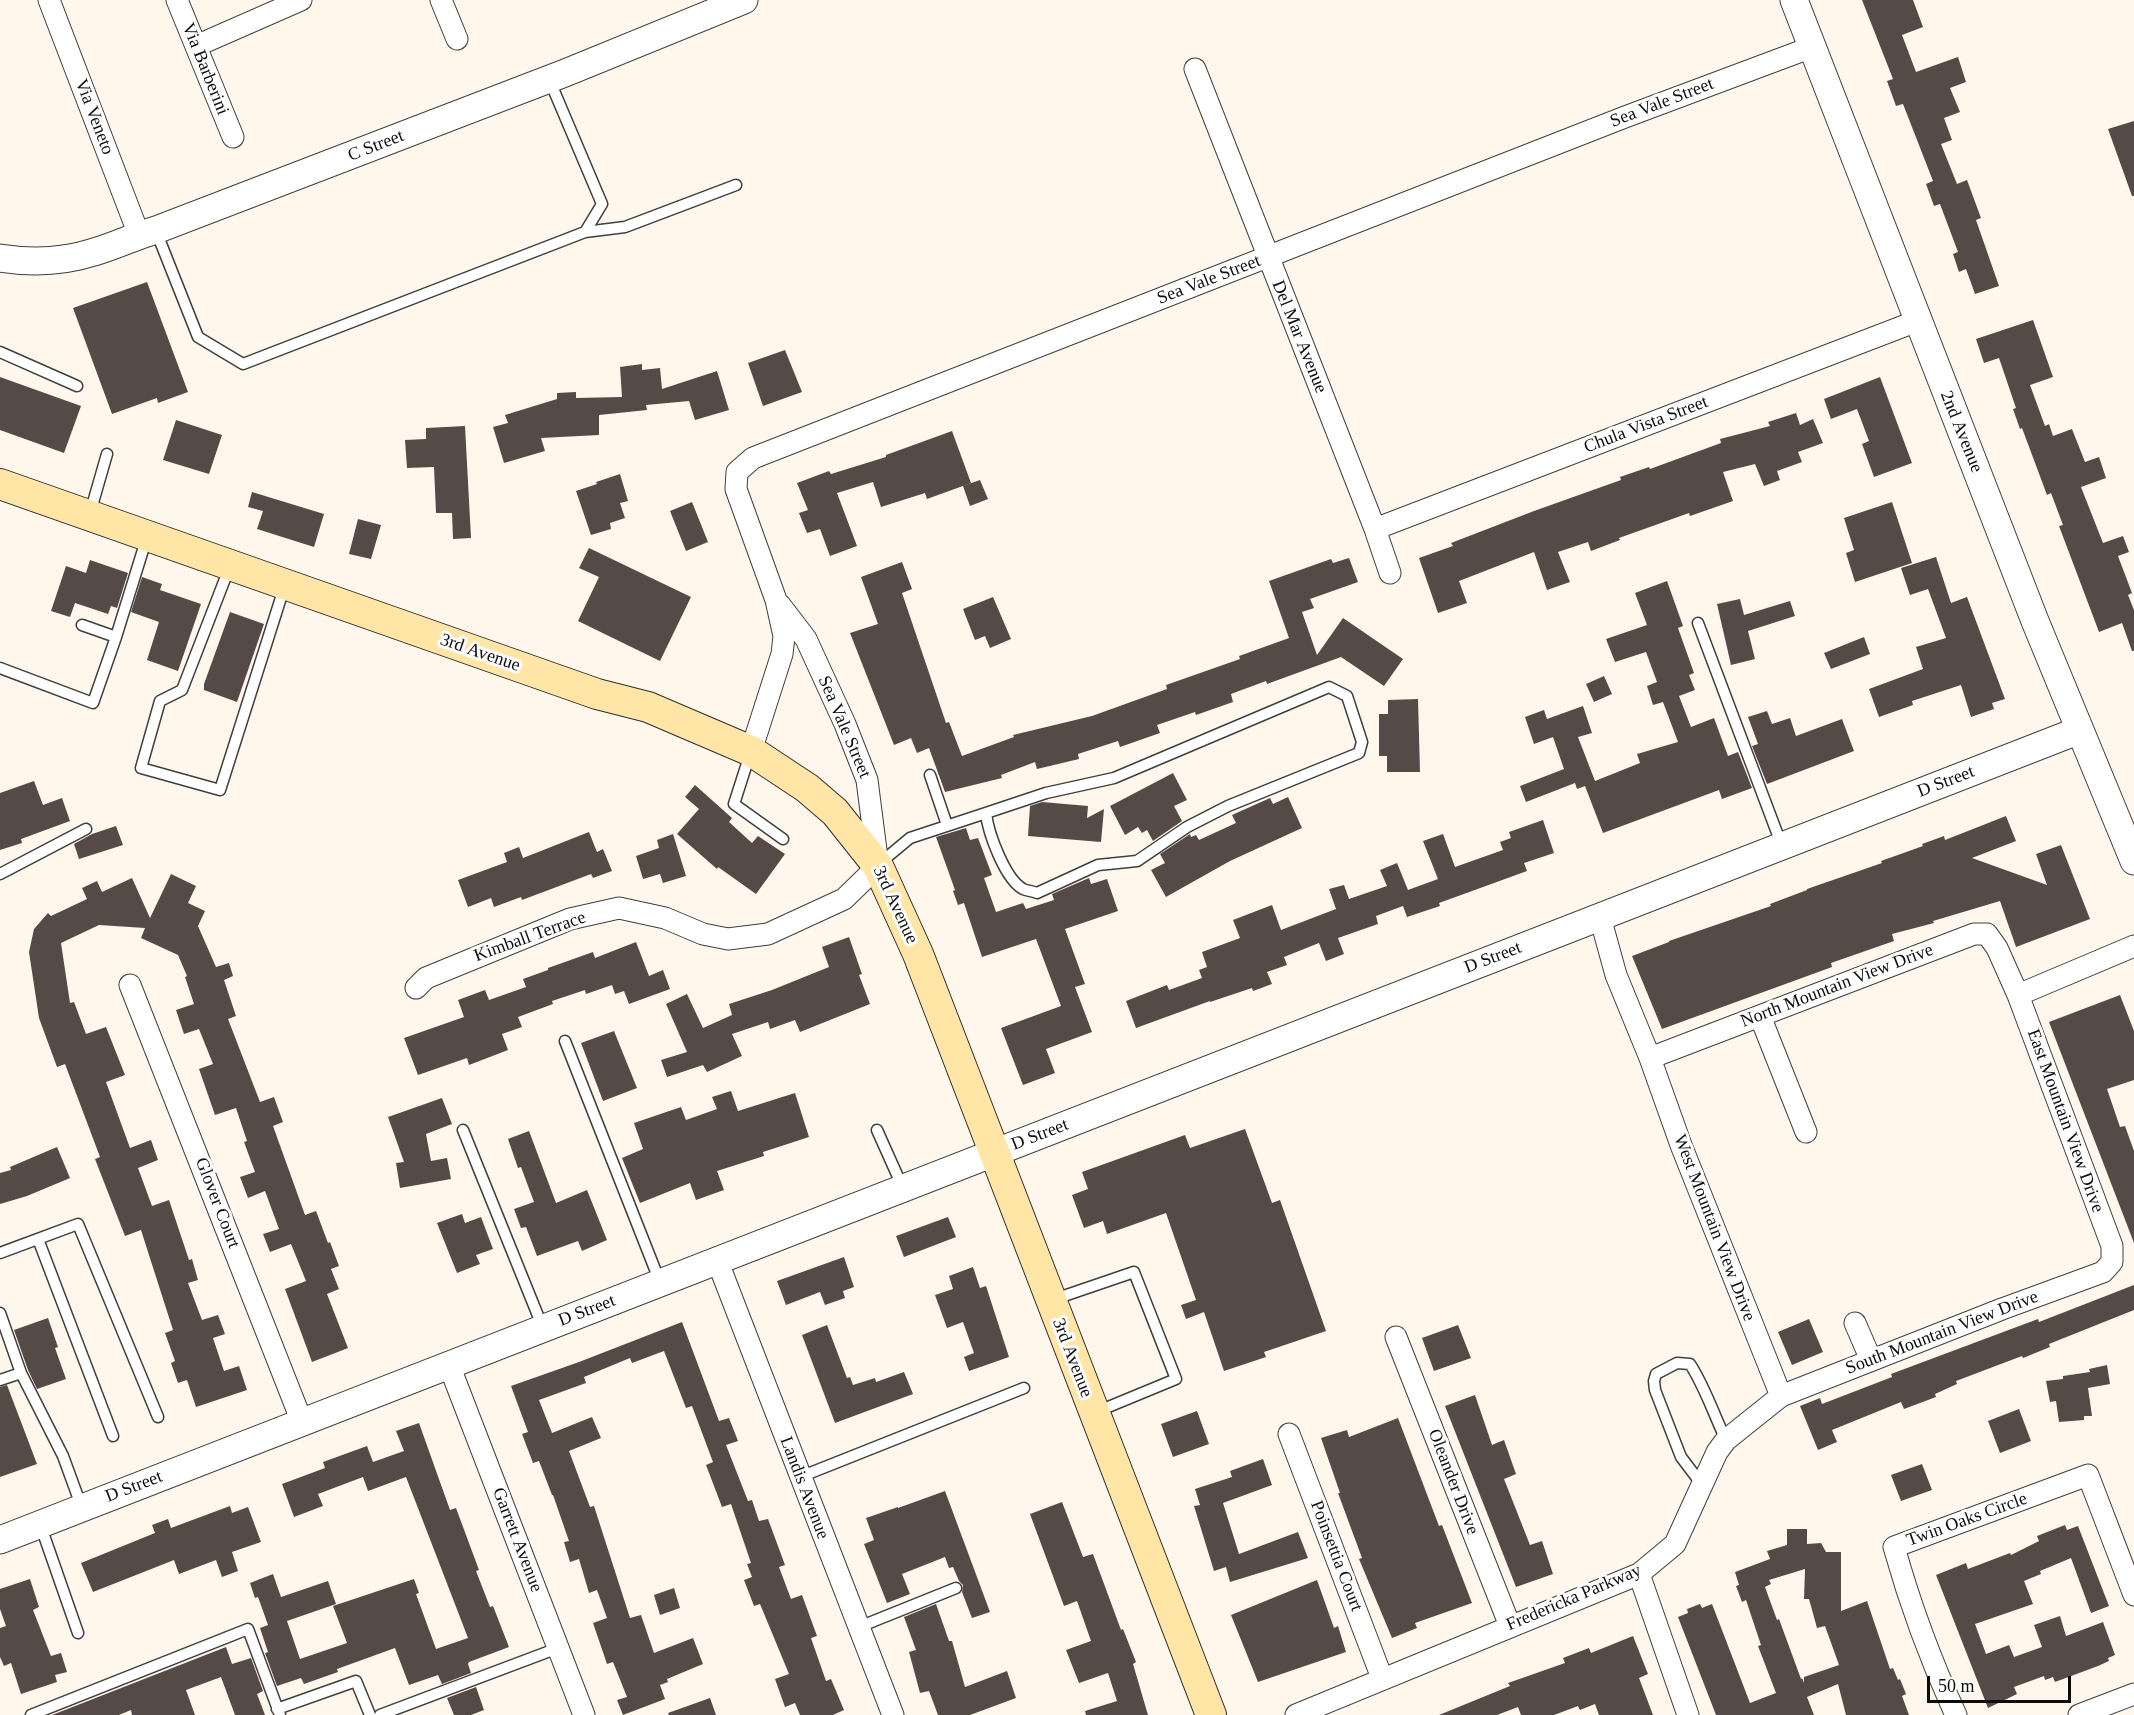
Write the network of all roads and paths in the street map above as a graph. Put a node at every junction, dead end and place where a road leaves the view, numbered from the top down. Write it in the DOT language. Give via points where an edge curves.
graph roads {
  1 [pos="177,0"];
  2 [pos="301,0"];
  3 [pos="441,0"];
  4 [pos="744,0"];
  5 [pos="1794,0"];
  6 [pos="55,2"];
  7 [pos="457,39"];
  8 [pos="196,45"];
  9 [pos="1812,47"];
  10 [pos="1195,69"];
  11 [pos="548,79"];
  12 [pos="233,137"];
  13 [pos="736,185"];
  14 [pos="585,232"];
  15 [pos="148,233"];
  16 [pos="1267,257"];
  17 [pos="0,258"];
  18 [pos="1917,321"];
  19 [pos="0,352"];
  20 [pos="76,386"];
  21 [pos="107,454"];
  22 [pos="0,484"];
  23 [pos="89,516"];
  24 [pos="1376,529"];
  25 [pos="147,536"];
  26 [pos="231,565"];
  27 [pos="1390,573"];
  28 [pos="285,585"];
  29 [pos="776,600"];
  30 [pos="1698,623"];
  31 [pos="82,625"];
  32 [pos="116,637"];
  33 [pos="0,668"];
  34 [pos="2080,730"];
  35 [pos="751,751"];
  36 [pos="930,775"];
  37 [pos="986,813"];
  38 [pos="947,825"];
  39 [pos="86,829"];
  40 [pos="783,839"];
  41 [pos="1782,846"];
  42 [pos="2134,861"];
  43 [pos="878,866"];
  44 [pos="0,874"];
  45 [pos="1600,917"];
  46 [pos="2134,946"];
  47 [pos="2006,969"];
  48 [pos="130,985"];
  49 [pos="416,988"];
  50 [pos="2018,995"];
  51 [pos="1760,1016"];
  52 [pos="566,1041"];
  53 [pos="1650,1058"];
  54 [pos="463,1130"];
  55 [pos="877,1130"];
  56 [pos="1806,1132"];
  57 [pos="994,1153"];
  58 [pos="903,1188"];
  59 [pos="38,1239"];
  60 [pos="0,1253"];
  61 [pos="717,1260"];
  62 [pos="2103,1272"];
  63 [pos="660,1282"];
  64 [pos="1050,1300"];
  65 [pos="0,1313"];
  66 [pos="1855,1323"];
  67 [pos="543,1328"];
  68 [pos="1396,1337"];
  69 [pos="1871,1360"];
  70 [pos="449,1365"];
  71 [pos="21,1373"];
  72 [pos="0,1380"];
  73 [pos="1024,1388"];
  74 [pos="1780,1396"];
  75 [pos="1093,1413"];
  76 [pos="158,1418"];
  77 [pos="302,1422"];
  78 [pos="1289,1434"];
  79 [pos="113,1436"];
  80 [pos="1726,1440"];
  81 [pos="800,1477"];
  82 [pos="1703,1486"];
  83 [pos="81,1508"];
  84 [pos="40,1524"];
  85 [pos="0,1540"];
  86 [pos="1639,1574"];
  87 [pos="956,1588"];
  88 [pos="2134,1595"];
  89 [pos="1510,1626"];
  90 [pos="859,1627"];
  91 [pos="78,1633"];
  92 [pos="558,1648"];
  93 [pos="1382,1678"];
  94 [pos="2134,1694"];
  95 [pos="279,1712"];
  96 [pos="31,1715"];
  97 [pos="370,1715"];
  98 [pos="380,1715"];
  99 [pos="584,1715"];
  100 [pos="893,1715"];
  101 [pos="1211,1715"];
  102 [pos="1296,1715"];
  103 [pos="1688,1715"];
  104 [pos="1956,1715"];
  105 [pos="2079,1715"];
  1 -- 8 [label="street, Via Barberini"];
  2 -- 8 [label="street"];
  3 -- 7 [label="street"];
  4 -- 11 [label="street, C Street"];
  5 -- 9 [label="street, 2nd Avenue"];
  6 -- 15 [label="street, Via Veneto"];
  8 -- 12 [label="street, Via Barberini"];
  9 -- 16 [label="street, Sea Vale Street"];
  9 -- 18 [label="street, 2nd Avenue"];
  10 -- 16 [label="street, Del Mar Avenue"];
  11 -- 14 [label="lane" via="602,204"];
  11 -- 15 [label="street, C Street"];
  13 -- 14 [label="lane" via="625,227"];
  14 -- 15 [label="lane" via="243,364 198,337"];
  15 -- 17 [label="street, C Street" via="75,257 37,261"];
  16 -- 24 [label="street, Del Mar Avenue"];
  16 -- 29 [label="street, Sea Vale Street" via="753,458 737,472 736,489"];
  18 -- 24 [label="street, Chula Vista Street"];
  18 -- 34 [label="street, 2nd Avenue"];
  19 -- 20 [label="lane"];
  21 -- 23 [label="lane"];
  22 -- 23 [label="main road, 3rd Avenue"];
  23 -- 25 [label="main road, 3rd Avenue"];
  24 -- 27 [label="street, Del Mar Avenue"];
  25 -- 26 [label="main road, 3rd Avenue"];
  25 -- 32 [label="lane"];
  26 -- 28 [label="main road, 3rd Avenue"];
  26 -- 28 [label="lane" via="182,690 160,701 141,768 220,790"];
  28 -- 35 [label="main road, 3rd Avenue" via="597,694 648,707"];
  29 -- 35 [label="street, Sea Vale Street" via="784,636 782,654"];
  29 -- 43 [label="street, Sea Vale Street" via="806,639 867,780"];
  30 -- 41 [label="lane"];
  31 -- 32 [label="lane"];
  32 -- 33 [label="lane" via="93,703"];
  34 -- 41 [label="street, D Street"];
  34 -- 42 [label="street, 2nd Avenue"];
  35 -- 40 [label="lane" via="734,804"];
  35 -- 43 [label="main road, 3rd Avenue" via="792,777 835,812"];
  36 -- 38 [label="lane"];
  37 -- 37 [label="lane" via="1046,793 1114,778 1329,687 1347,696 1362,742 1359,753 1228,806 1187,827 1137,861 1098,865 1037,892 1022,888 1007,872"];
  37 -- 38 [label="lane"];
  38 -- 43 [label="lane" via="910,838"];
  39 -- 44 [label="lane"];
  41 -- 45 [label="street, D Street"];
  43 -- 49 [label="street, Kimball Terrace" via="844,899 768,934 728,939 619,908 570,919 426,978"];
  43 -- 57 [label="main road, 3rd Avenue" via="918,954"];
  45 -- 53 [label="street" via="1616,975"];
  45 -- 57 [label="street, D Street"];
  46 -- 50 [label="street"];
  47 -- 50 [label="street, East Mountain View Drive"];
  47 -- 51 [label="street, North Mountain View Drive" via="1987,934 1974,934"];
  48 -- 77 [label="street, Glover Court"];
  50 -- 62 [label="street, East Mountain View Drive" via="2112,1246 2112,1262"];
  51 -- 53 [label="street, North Mountain View Drive"];
  51 -- 56 [label="street"];
  52 -- 63 [label="lane"];
  53 -- 74 [label="street, West Mountain View Drive"];
  54 -- 67 [label="lane"];
  55 -- 58 [label="lane"];
  57 -- 58 [label="street, D Street"];
  57 -- 64 [label="main road, 3rd Avenue"];
  58 -- 61 [label="street, D Street"];
  59 -- 60 [label="lane"];
  59 -- 76 [label="lane" via="78,1224"];
  59 -- 79 [label="lane"];
  61 -- 63 [label="street, D Street"];
  61 -- 81 [label="street, Landis Avenue"];
  62 -- 69 [label="street, South Mountain View Drive"];
  63 -- 67 [label="street, D Street"];
  64 -- 75 [label="main road, 3rd Avenue"];
  64 -- 75 [label="lane" via="1134,1272 1176,1379"];
  65 -- 71 [label="lane"];
  66 -- 69 [label="street"];
  67 -- 70 [label="street, D Street"];
  68 -- 89 [label="street, Oleander Drive"];
  69 -- 74 [label="street, South Mountain View Drive"];
  70 -- 77 [label="street, D Street"];
  70 -- 92 [label="street, Garrett Avenue"];
  71 -- 72 [label="lane"];
  71 -- 83 [label="lane" via="63,1456"];
  73 -- 81 [label="lane"];
  74 -- 80 [label="street, Fredericka Parkway"];
  75 -- 101 [label="main road, 3rd Avenue"];
  77 -- 83 [label="street, D Street"];
  78 -- 93 [label="street, Poinsettia Court"];
  80 -- 82 [label="street, Fredericka Parkway"];
  80 -- 82 [label="lane" via="1690,1365 1677,1363 1656,1374 1655,1390 1682,1456"];
  81 -- 90 [label="street, Landis Avenue"];
  82 -- 86 [label="street, Fredericka Parkway" via="1676,1544"];
  83 -- 84 [label="street, D Street"];
  84 -- 85 [label="street, D Street"];
  84 -- 91 [label="lane"];
  86 -- 89 [label="street, Fredericka Parkway"];
  86 -- 103 [label="street"];
  87 -- 90 [label="lane"];
  88 -- 104 [label="street, Twin Oaks Circle" via="2088,1475 1894,1546 1908,1595"];
  89 -- 93 [label="street, Fredericka Parkway"];
  90 -- 100 [label="street, Landis Avenue"];
  92 -- 98 [label="lane"];
  92 -- 99 [label="street, Garrett Avenue"];
  93 -- 102 [label="street, Fredericka Parkway"];
  94 -- 105 [label="street"];
  95 -- 96 [label="lane" via="248,1629"];
  95 -- 97 [label="lane" via="356,1681"];
}
